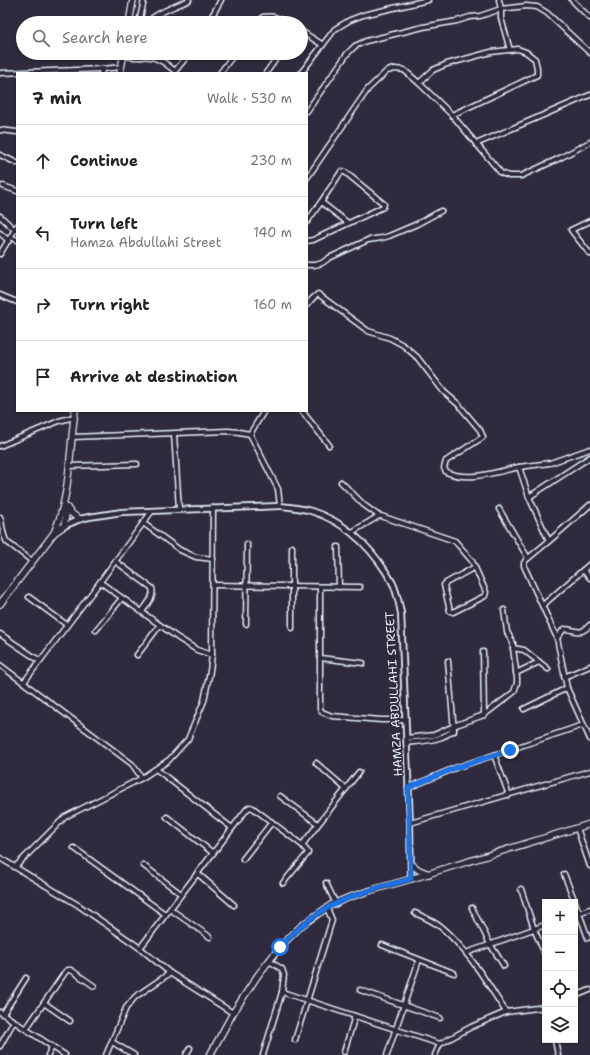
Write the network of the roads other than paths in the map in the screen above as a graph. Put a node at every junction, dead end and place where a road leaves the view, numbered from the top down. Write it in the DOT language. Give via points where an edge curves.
graph roads {
  1 [pos="133,0"];
  2 [pos="144,0"];
  3 [pos="189,0"];
  4 [pos="221,0"];
  5 [pos="428,0"];
  6 [pos="499,0"];
  7 [pos="572,0"];
  8 [pos="416,1"];
  9 [pos="501,10"];
  10 [pos="130,16"];
  11 [pos="141,16"];
  12 [pos="156,16"];
  13 [pos="212,16"];
  14 [pos="590,18"];
  15 [pos="308,36"];
  16 [pos="322,45"];
  17 [pos="510,50"];
  18 [pos="590,53"];
  19 [pos="123,60"];
  20 [pos="160,60"];
  21 [pos="184,60"];
  22 [pos="230,60"];
  23 [pos="275,60"];
  24 [pos="121,70"];
  25 [pos="102,71"];
  26 [pos="51,72"];
  27 [pos="175,72"];
  28 [pos="221,72"];
  29 [pos="267,72"];
  30 [pos="302,72"];
  31 [pos="0,73"];
  32 [pos="16,73"];
  33 [pos="419,83"];
  34 [pos="590,95"];
  35 [pos="308,110"];
  36 [pos="452,116"];
  37 [pos="0,130"];
  38 [pos="16,132"];
  39 [pos="590,142"];
  40 [pos="476,144"];
  41 [pos="0,155"];
  42 [pos="16,163"];
  43 [pos="308,177"];
  44 [pos="3,186"];
  45 [pos="16,191"];
  46 [pos="321,202"];
  47 [pos="441,211"];
  48 [pos="0,216"];
  49 [pos="308,221"];
  50 [pos="590,221"];
  51 [pos="348,224"];
  52 [pos="16,228"];
  53 [pos="0,232"];
  54 [pos="10,239"];
  55 [pos="16,240"];
  56 [pos="308,241"];
  57 [pos="0,254"];
  58 [pos="590,254"];
  59 [pos="308,265"];
  60 [pos="0,296"];
  61 [pos="16,302"];
  62 [pos="308,304"];
  63 [pos="75,412"];
  64 [pos="263,412"];
  65 [pos="303,412"];
  66 [pos="74,418"];
  67 [pos="174,434"];
  68 [pos="250,434"];
  69 [pos="72,437"];
  70 [pos="329,445"];
  71 [pos="0,446"];
  72 [pos="590,449"];
  73 [pos="590,457"];
  74 [pos="137,464"];
  75 [pos="69,466"];
  76 [pos="519,467"];
  77 [pos="341,482"];
  78 [pos="529,497"];
  79 [pos="65,501"];
  80 [pos="590,505"];
  81 [pos="280,506"];
  82 [pos="67,508"];
  83 [pos="213,508"];
  84 [pos="498,509"];
  85 [pos="178,510"];
  86 [pos="152,511"];
  87 [pos="379,516"];
  88 [pos="0,517"];
  89 [pos="59,518"];
  90 [pos="80,519"];
  91 [pos="143,523"];
  92 [pos="64,526"];
  93 [pos="352,532"];
  94 [pos="54,533"];
  95 [pos="549,541"];
  96 [pos="247,544"];
  97 [pos="292,547"];
  98 [pos="338,547"];
  99 [pos="528,558"];
  100 [pos="213,559"];
  101 [pos="32,561"];
  102 [pos="115,561"];
  103 [pos="590,564"];
  104 [pos="475,568"];
  105 [pos="583,570"];
  106 [pos="590,578"];
  107 [pos="100,582"];
  108 [pos="213,585"];
  109 [pos="247,586"];
  110 [pos="292,586"];
  111 [pos="320,587"];
  112 [pos="339,587"];
  113 [pos="360,587"];
  114 [pos="29,597"];
  115 [pos="122,598"];
  116 [pos="0,604"];
  117 [pos="542,605"];
  118 [pos="504,610"];
  119 [pos="142,612"];
  120 [pos="246,624"];
  121 [pos="67,625"];
  122 [pos="160,625"];
  123 [pos="590,625"];
  124 [pos="292,628"];
  125 [pos="96,630"];
  126 [pos="0,634"];
  127 [pos="557,638"];
  128 [pos="513,648"];
  129 [pos="483,652"];
  130 [pos="137,655"];
  131 [pos="212,655"];
  132 [pos="320,658"];
  133 [pos="40,661"];
  134 [pos="448,661"];
  135 [pos="539,662"];
  136 [pos="363,663"];
  137 [pos="0,665"];
  138 [pos="590,666"];
  139 [pos="548,669"];
  140 [pos="516,673"];
  141 [pos="564,677"];
  142 [pos="24,682"];
  143 [pos="567,688"];
  144 [pos="524,709"];
  145 [pos="484,715"];
  146 [pos="405,720"];
  147 [pos="583,725"];
  148 [pos="454,728"];
  149 [pos="590,739"];
  150 [pos="406,740"];
  151 [pos="494,755"];
  152 [pos="316,763"];
  153 [pos="156,769"];
  154 [pos="590,771"];
  155 [pos="359,772"];
  156 [pos="142,778"];
  157 [pos="408,788"];
  158 [pos="346,789"];
  159 [pos="508,795"];
  160 [pos="280,796"];
  161 [pos="167,817"];
  162 [pos="272,822"];
  163 [pos="410,823"];
  164 [pos="318,824"];
  165 [pos="590,824"];
  166 [pos="232,828"];
  167 [pos="577,828"];
  168 [pos="302,845"];
  169 [pos="74,848"];
  170 [pos="212,853"];
  171 [pos="0,858"];
  172 [pos="589,858"];
  173 [pos="243,860"];
  174 [pos="411,864"];
  175 [pos="143,865"];
  176 [pos="590,866"];
  177 [pos="15,867"];
  178 [pos="197,873"];
  179 [pos="429,874"];
  180 [pos="564,874"];
  181 [pos="411,879"];
  182 [pos="283,883"];
  183 [pos="326,883"];
  184 [pos="521,889"];
  185 [pos="181,894"];
  186 [pos="574,899"];
  187 [pos="336,904"];
  188 [pos="234,906"];
  189 [pos="327,908"];
  190 [pos="472,908"];
  191 [pos="170,909"];
  192 [pos="590,909"];
  193 [pos="415,913"];
  194 [pos="165,914"];
  195 [pos="578,914"];
  196 [pos="578,916"];
  197 [pos="542,926"];
  198 [pos="534,928"];
  199 [pos="210,937"];
  200 [pos="588,938"];
  201 [pos="490,944"];
  202 [pos="382,945"];
  203 [pos="542,947"];
  204 [pos="140,948"];
  205 [pos="466,953"];
  206 [pos="419,960"];
  207 [pos="270,961"];
  208 [pos="504,966"];
  209 [pos="170,973"];
  210 [pos="454,974"];
  211 [pos="26,978"];
  212 [pos="94,986"];
  213 [pos="360,990"];
  214 [pos="590,990"];
  215 [pos="282,992"];
  216 [pos="578,995"];
  217 [pos="307,1000"];
  218 [pos="44,1003"];
  219 [pos="404,1005"];
  220 [pos="542,1007"];
  221 [pos="506,1012"];
  222 [pos="1,1013"];
  223 [pos="233,1013"];
  224 [pos="355,1016"];
  225 [pos="440,1018"];
  226 [pos="14,1021"];
  227 [pos="70,1021"];
  228 [pos="26,1029"];
  229 [pos="395,1029"];
  230 [pos="295,1040"];
  231 [pos="112,1042"];
  232 [pos="556,1043"];
  233 [pos="440,1044"];
  234 [pos="0,1046"];
  235 [pos="52,1047"];
  236 [pos="190,1048"];
  237 [pos="344,1052"];
  238 [pos="48,1055"];
  239 [pos="65,1055"];
  240 [pos="106,1055"];
  241 [pos="134,1055"];
  242 [pos="186,1055"];
  243 [pos="210,1055"];
  244 [pos="263,1055"];
  245 [pos="387,1055"];
  246 [pos="435,1055"];
  247 [pos="558,1055"];
  1 -- 10 [label="main road"];
  2 -- 11 [label="street"];
  3 -- 12 [label="street"];
  4 -- 13 [label="street"];
  5 -- 8 [label="street"];
  6 -- 9 [label="street"];
  7 -- 14 [label="street"];
  8 -- 16 [label="street" via="350,20 336,29"];
  9 -- 17 [label="street"];
  9 -- 18 [label="street" via="537,7 547,13"];
  9 -- 35 [label="street" via="366,41 355,46"];
  15 -- 16 [label="street"];
  16 -- 30 [label="street"];
  17 -- 33 [label="street" via="491,52 447,64 433,70"];
  17 -- 36 [label="street" via="518,49 535,59 536,75"];
  19 -- 24 [label="main road"];
  20 -- 27 [label="street"];
  21 -- 27 [label="street"];
  22 -- 28 [label="street"];
  23 -- 29 [label="street"];
  24 -- 25 [label="street"];
  25 -- 26 [label="street"];
  31 -- 32 [label="street"];
  33 -- 36 [label="street"];
  33 -- 43 [label="street" via="404,70 395,68 387,71 368,89"];
  34 -- 40 [label="street"];
  36 -- 40 [label="street"];
  37 -- 38 [label="street"];
  39 -- 40 [label="street" via="521,176 501,173"];
  41 -- 42 [label="street"];
  44 -- 45 [label="street"];
  46 -- 49 [label="street"];
  46 -- 51 [label="street"];
  46 -- 51 [label="street" via="342,172 346,172 384,204 383,208"];
  47 -- 59 [label="street" via="389,236 368,240 322,263"];
  48 -- 52 [label="street"];
  50 -- 58 [label="street" via="571,230"];
  51 -- 56 [label="street"];
  52 -- 54 [label="street"];
  53 -- 54 [label="street"];
  54 -- 55 [label="street"];
  54 -- 57 [label="street"];
  60 -- 61 [label="street"];
  62 -- 76 [label="street" via="318,294 368,331 403,345 417,357 444,392 480,430 483,437 446,461 446,472 453,475 477,476"];
  63 -- 66 [label="main road"];
  64 -- 68 [label="street"];
  65 -- 70 [label="street"];
  66 -- 69 [label="main road"];
  66 -- 71 [label="street" via="59,421"];
  67 -- 68 [label="street"];
  67 -- 69 [label="street"];
  67 -- 85 [label="street"];
  68 -- 81 [label="street" via="278,489"];
  69 -- 75 [label="main road"];
  72 -- 76 [label="street" via="550,462"];
  73 -- 78 [label="street"];
  74 -- 75 [label="street"];
  75 -- 79 [label="main road"];
  76 -- 78 [label="street"];
  77 -- 87 [label="street"];
  78 -- 95 [label="street"];
  79 -- 82 [label="main road"];
  79 -- 89 [label="main road"];
  80 -- 95 [label="street"];
  81 -- 83 [label="street, HAMZA ABDULLAHI STREET"];
  81 -- 93 [label="street, HAMZA ABDULLAHI STREET" via="312,511 331,518"];
  82 -- 90 [label="main road"];
  82 -- 92 [label="main road"];
  83 -- 85 [label="street, HAMZA ABDULLAHI STREET"];
  83 -- 100 [label="street"];
  84 -- 99 [label="street"];
  85 -- 86 [label="street, HAMZA ABDULLAHI STREET"];
  86 -- 90 [label="street, HAMZA ABDULLAHI STREET" via="122,512"];
  86 -- 91 [label="street"];
  87 -- 93 [label="street"];
  87 -- 104 [label="street" via="455,541"];
  88 -- 101 [label="street" via="4,538"];
  89 -- 92 [label="main road"];
  89 -- 94 [label="main road"];
  90 -- 92 [label="street, HAMZA ABDULLAHI STREET"];
  91 -- 100 [label="street" via="180,550 196,557"];
  91 -- 102 [label="street"];
  92 -- 94 [label="main road"];
  93 -- 146 [label="street, HAMZA ABDULLAHI STREET" via="367,546 380,564 393,584 398,598 401,612"];
  94 -- 101 [label="main road"];
  95 -- 99 [label="street"];
  96 -- 109 [label="street"];
  97 -- 110 [label="street"];
  98 -- 112 [label="street"];
  99 -- 117 [label="street" via="524,566"];
  100 -- 108 [label="street"];
  101 -- 116 [label="main road"];
  102 -- 107 [label="street"];
  102 -- 119 [label="street" via="152,588 153,595"];
  103 -- 105 [label="street"];
  104 -- 104 [label="street" via="444,585 450,611 453,612 485,596 486,592"];
  105 -- 106 [label="street"];
  105 -- 117 [label="street"];
  107 -- 115 [label="street"];
  107 -- 121 [label="street"];
  108 -- 109 [label="street"];
  108 -- 131 [label="street"];
  109 -- 110 [label="street"];
  109 -- 120 [label="street"];
  110 -- 111 [label="street"];
  110 -- 124 [label="street"];
  111 -- 112 [label="street"];
  111 -- 132 [label="street"];
  112 -- 113 [label="street"];
  114 -- 121 [label="street"];
  115 -- 119 [label="street"];
  115 -- 125 [label="street"];
  117 -- 127 [label="street"];
  118 -- 128 [label="street" via="507,632"];
  119 -- 122 [label="street"];
  121 -- 133 [label="street"];
  122 -- 130 [label="street"];
  122 -- 131 [label="street" via="196,650"];
  123 -- 127 [label="street" via="581,632 564,629"];
  126 -- 133 [label="street"];
  127 -- 141 [label="street"];
  128 -- 135 [label="street" via="524,650"];
  128 -- 140 [label="street"];
  129 -- 145 [label="street"];
  131 -- 153 [label="street" via="204,701 188,739 169,760"];
  132 -- 136 [label="street"];
  132 -- 146 [label="street" via="322,712 332,716"];
  133 -- 142 [label="street"];
  134 -- 148 [label="street"];
  135 -- 139 [label="street"];
  135 -- 140 [label="street"];
  137 -- 142 [label="street"];
  138 -- 141 [label="street"];
  140 -- 145 [label="street" via="517,683 514,692"];
  141 -- 143 [label="street"];
  142 -- 156 [label="street" via="132,764"];
  143 -- 144 [label="street"];
  143 -- 147 [label="street"];
  145 -- 148 [label="street"];
  146 -- 150 [label="street, HAMZA ABDULLAHI STREET"];
  147 -- 149 [label="street"];
  147 -- 151 [label="street"];
  148 -- 150 [label="street"];
  150 -- 157 [label="street, HAMZA ABDULLAHI STREET"];
  151 -- 157 [label="street"];
  151 -- 159 [label="street"];
  152 -- 158 [label="street"];
  153 -- 156 [label="street"];
  153 -- 166 [label="street"];
  154 -- 159 [label="street"];
  155 -- 158 [label="street"];
  156 -- 177 [label="street" via="65,817"];
  157 -- 163 [label="street, HAMZA ABDULLAHI STREET"];
  158 -- 164 [label="street"];
  159 -- 163 [label="street"];
  160 -- 164 [label="street"];
  161 -- 170 [label="street"];
  162 -- 166 [label="street" via="250,807"];
  162 -- 168 [label="street"];
  162 -- 173 [label="street"];
  163 -- 174 [label="street, HAMZA ABDULLAHI STREET"];
  164 -- 168 [label="street"];
  165 -- 167 [label="main road"];
  166 -- 170 [label="street"];
  167 -- 172 [label="street"];
  167 -- 179 [label="main road"];
  168 -- 182 [label="street" via="308,853"];
  169 -- 194 [label="street"];
  170 -- 178 [label="street"];
  171 -- 177 [label="street"];
  172 -- 176 [label="street"];
  174 -- 179 [label="main road"];
  174 -- 181 [label="street, HAMZA ABDULLAHI STREET"];
  175 -- 185 [label="street"];
  177 -- 204 [label="street" via="78,905"];
  178 -- 185 [label="street"];
  178 -- 188 [label="street"];
  179 -- 181 [label="main road"];
  180 -- 186 [label="street"];
  181 -- 187 [label="main road" via="350,897"];
  183 -- 187 [label="street"];
  184 -- 198 [label="street"];
  185 -- 191 [label="street"];
  187 -- 189 [label="main road"];
  189 -- 207 [label="main road" via="292,934"];
  189 -- 217 [label="street" via="332,920"];
  190 -- 201 [label="street"];
  191 -- 194 [label="street"];
  191 -- 199 [label="street"];
  192 -- 195 [label="street"];
  193 -- 205 [label="street" via="442,927"];
  194 -- 204 [label="street"];
  196 -- 200 [label="street"];
  197 -- 198 [label="street"];
  198 -- 201 [label="street"];
  198 -- 203 [label="street"];
  201 -- 205 [label="street"];
  201 -- 208 [label="street"];
  202 -- 206 [label="street"];
  204 -- 209 [label="street"];
  205 -- 221 [label="street"];
  206 -- 210 [label="street"];
  206 -- 219 [label="street"];
  207 -- 215 [label="street" via="282,969"];
  207 -- 223 [label="main road"];
  209 -- 223 [label="street"];
  209 -- 231 [label="street" via="136,997 126,1008"];
  211 -- 222 [label="street"];
  212 -- 218 [label="street" via="68,970"];
  213 -- 219 [label="street"];
  214 -- 216 [label="street"];
  215 -- 217 [label="street"];
  215 -- 244 [label="street"];
  217 -- 224 [label="street"];
  217 -- 230 [label="street"];
  218 -- 227 [label="street"];
  218 -- 228 [label="street"];
  219 -- 225 [label="street"];
  219 -- 229 [label="street"];
  220 -- 221 [label="street"];
  221 -- 233 [label="street"];
  222 -- 226 [label="street"];
  223 -- 243 [label="main road"];
  224 -- 229 [label="street"];
  224 -- 237 [label="street"];
  226 -- 228 [label="street"];
  226 -- 234 [label="street"];
  228 -- 235 [label="street"];
  229 -- 233 [label="street"];
  229 -- 245 [label="street"];
  231 -- 240 [label="street"];
  231 -- 241 [label="street"];
  232 -- 247 [label="street"];
  233 -- 246 [label="street"];
  235 -- 238 [label="street"];
  235 -- 239 [label="street"];
  236 -- 242 [label="street"];
}
